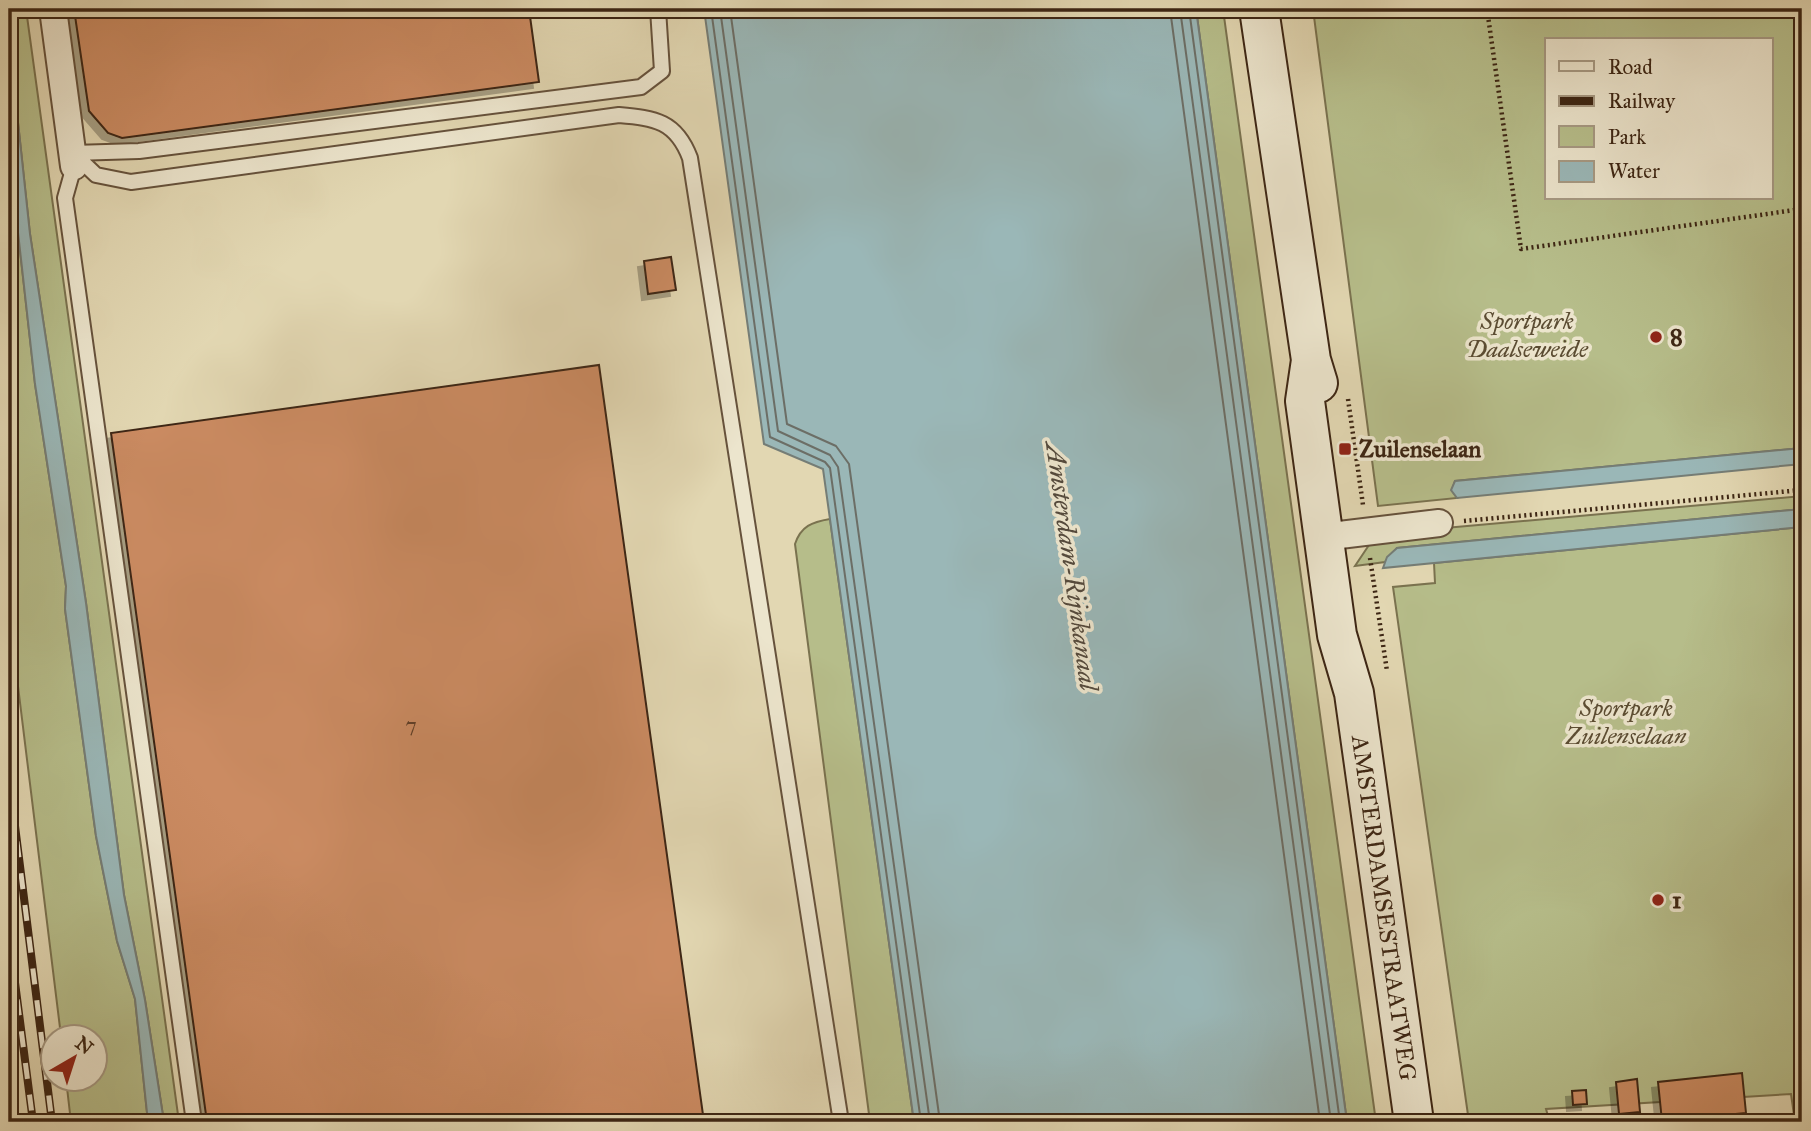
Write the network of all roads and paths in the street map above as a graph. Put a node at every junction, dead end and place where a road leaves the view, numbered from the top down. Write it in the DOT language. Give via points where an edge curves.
graph roads {
  1 [pos="53,9"];
  2 [pos="658,9"];
  3 [pos="1259,9"];
  4 [pos="1487,9"];
  5 [pos="74,159"];
  6 [pos="1802,209"];
  7 [pos="1358,466"];
  8 [pos="1347,467"];
  9 [pos="1802,490"];
  10 [pos="1439,523"];
  11 [pos="1333,535"];
  12 [pos="194,1122"];
  13 [pos="841,1122"];
  14 [pos="1414,1122"];
  1 -- 5 [label="street"];
  2 -- 5 [label="lane" via="662,71 642,87"];
  3 -- 11 [label="main road, AMSTERDAMSESTRAATWEG" via="1311,360 1305,401"];
  4 -- 6 [label="path" via="1521,248"];
  5 -- 12 [label="lane" via="65,198"];
  5 -- 13 [label="lane" via="96,174 131,182 619,116 655,118 682,138 690,158"];
  7 -- 8 [label="path"];
  9 -- 10 [label="path"];
  10 -- 11 [label="street"];
  11 -- 14 [label="main road, AMSTERDAMSESTRAATWEG" via="1337,635 1354,694"];
}
